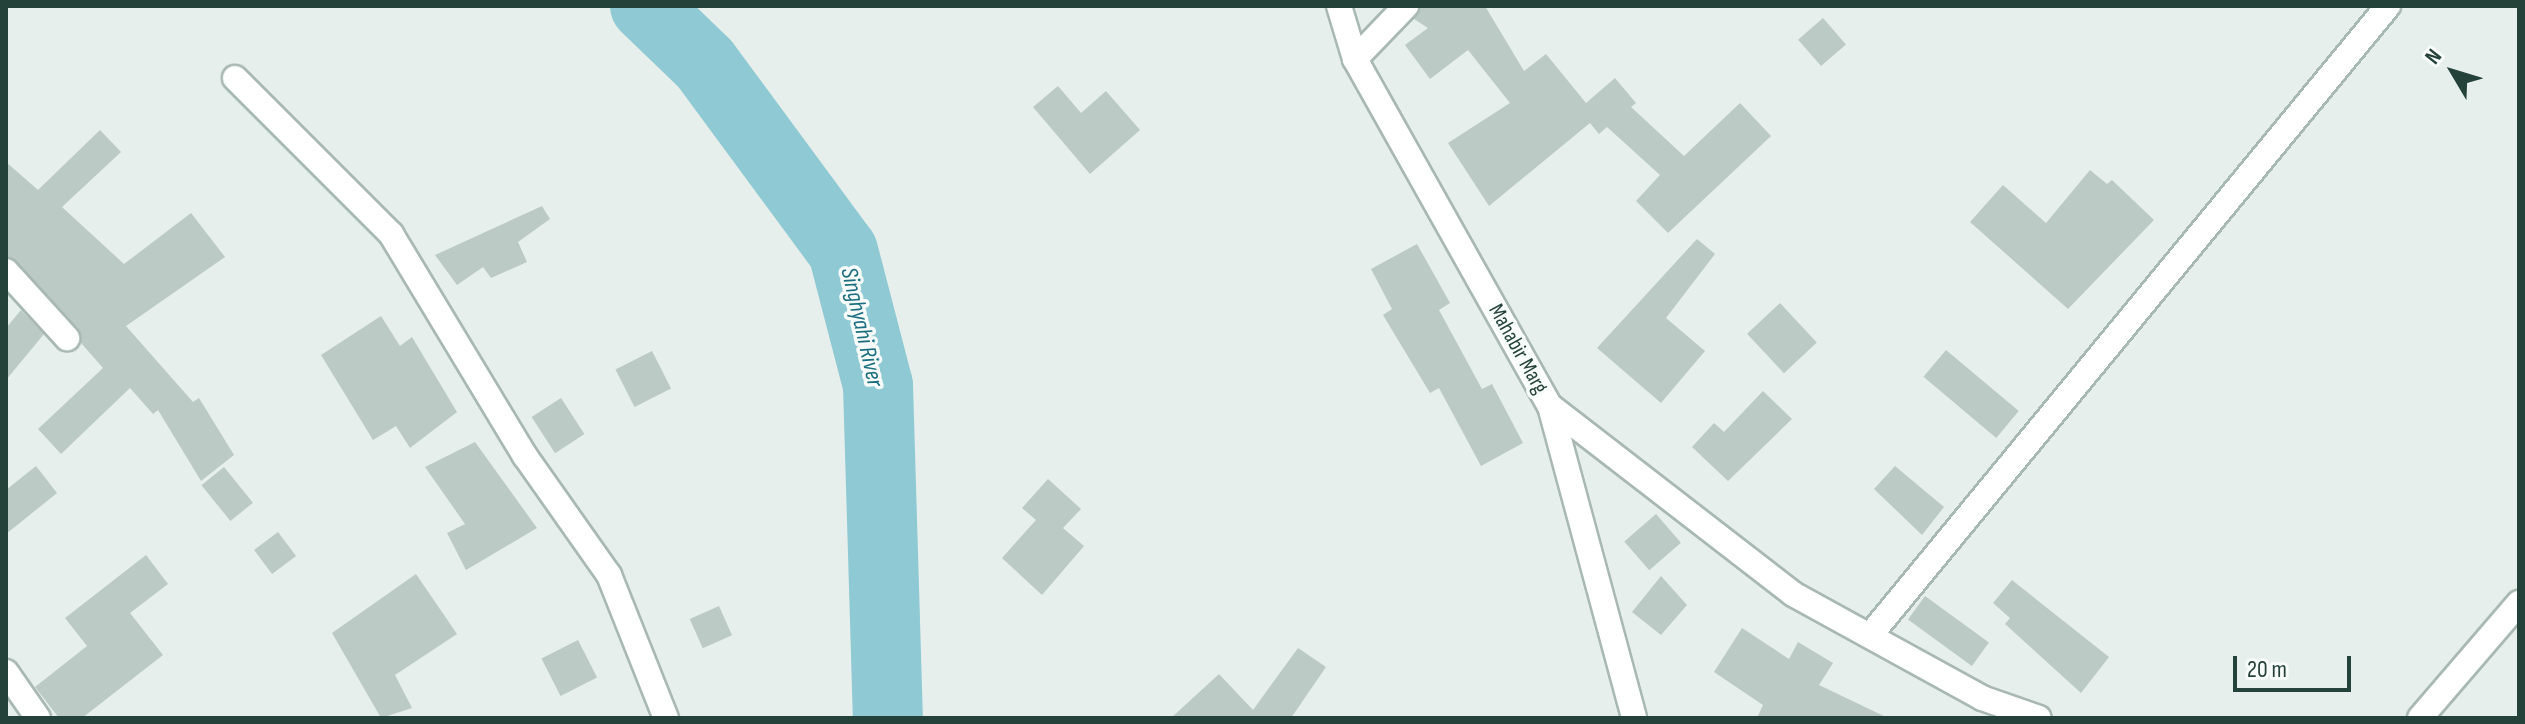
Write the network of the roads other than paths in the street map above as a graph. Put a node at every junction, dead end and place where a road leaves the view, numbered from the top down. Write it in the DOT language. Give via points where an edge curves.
graph roads {
  1 [pos="1339,6"];
  2 [pos="1406,6"];
  3 [pos="2388,6"];
  4 [pos="1355,59"];
  5 [pos="235,78"];
  6 [pos="6,271"];
  7 [pos="67,338"];
  8 [pos="1550,406"];
  9 [pos="2519,603"];
  10 [pos="1872,633"];
  11 [pos="6,672"];
  12 [pos="1976,708"];
  13 [pos="38,718"];
  14 [pos="666,718"];
  15 [pos="1634,718"];
  16 [pos="2039,718"];
  17 [pos="2420,718"];
  1 -- 4 [label="street, Mahabir Marg"];
  2 -- 4 [label="street"];
  3 -- 10 [label="street"];
  4 -- 8 [label="street, Mahabir Marg"];
  5 -- 14 [label="street" via="391,234 525,456 609,575"];
  6 -- 7 [label="street"];
  8 -- 10 [label="street" via="1793,594"];
  8 -- 15 [label="street, Mahabir Marg"];
  9 -- 17 [label="street"];
  10 -- 12 [label="street"];
  11 -- 13 [label="street"];
  12 -- 16 [label="street"];
}
